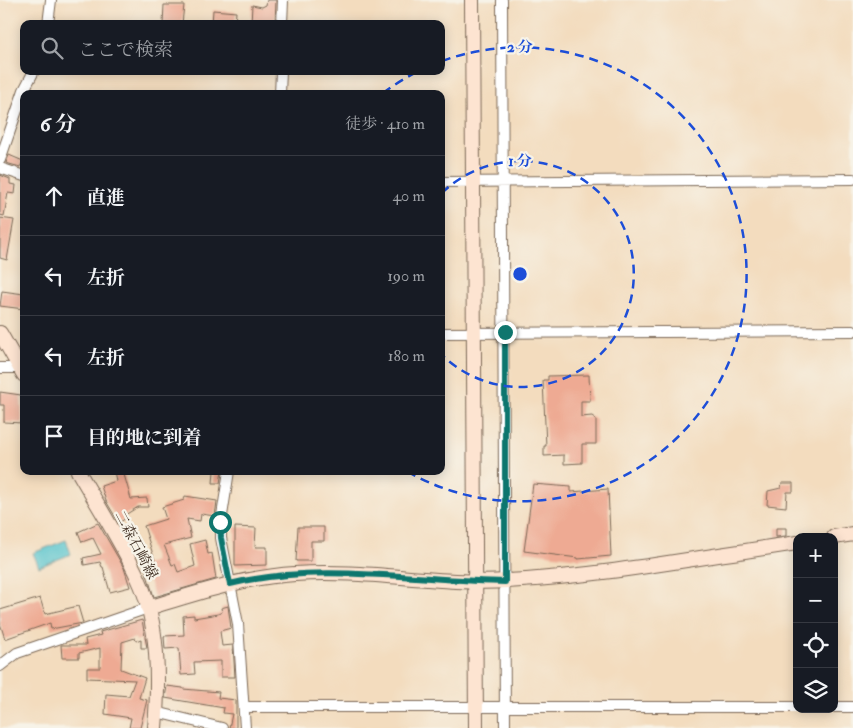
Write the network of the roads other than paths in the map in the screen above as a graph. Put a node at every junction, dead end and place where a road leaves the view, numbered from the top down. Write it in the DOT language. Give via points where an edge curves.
graph roads {
  1 [pos="51,0"];
  2 [pos="282,0"];
  3 [pos="472,0"];
  4 [pos="502,0"];
  5 [pos="48,20"];
  6 [pos="282,20"];
  7 [pos="32,75"];
  8 [pos="280,75"];
  9 [pos="24,90"];
  10 [pos="280,90"];
  11 [pos="20,102"];
  12 [pos="0,160"];
  13 [pos="0,168"];
  14 [pos="20,175"];
  15 [pos="853,179"];
  16 [pos="445,182"];
  17 [pos="473,182"];
  18 [pos="503,182"];
  19 [pos="853,331"];
  20 [pos="505,332"];
  21 [pos="0,333"];
  22 [pos="445,333"];
  23 [pos="474,333"];
  24 [pos="0,368"];
  25 [pos="20,368"];
  26 [pos="20,371"];
  27 [pos="80,475"];
  28 [pos="228,475"];
  29 [pos="853,534"];
  30 [pos="838,537"];
  31 [pos="793,544"];
  32 [pos="476,581"];
  33 [pos="505,582"];
  34 [pos="230,584"];
  35 [pos="148,608"];
  36 [pos="0,666"];
  37 [pos="244,707"];
  38 [pos="505,707"];
  39 [pos="793,707"];
  40 [pos="838,707"];
  41 [pos="853,707"];
  42 [pos="476,708"];
  43 [pos="156,712"];
  44 [pos="154,728"];
  45 [pos="222,728"];
  46 [pos="245,728"];
  47 [pos="476,728"];
  48 [pos="505,728"];
  1 -- 5 [label="street"];
  2 -- 6 [label="street"];
  3 -- 17 [label="street"];
  4 -- 18 [label="street"];
  7 -- 9 [label="street"];
  8 -- 10 [label="street"];
  11 -- 12 [label="street"];
  13 -- 14 [label="street"];
  15 -- 18 [label="street"];
  16 -- 17 [label="street"];
  17 -- 18 [label="street"];
  17 -- 23 [label="street"];
  18 -- 20 [label="street"];
  19 -- 20 [label="street"];
  20 -- 23 [label="street"];
  20 -- 33 [label="street"];
  21 -- 25 [label="street"];
  22 -- 23 [label="street"];
  23 -- 32 [label="street"];
  24 -- 26 [label="street"];
  27 -- 35 [label="street, 二森石崎線" via="138,579"];
  28 -- 34 [label="street" via="220,522"];
  29 -- 30 [label="street"];
  31 -- 33 [label="street"];
  32 -- 33 [label="street"];
  32 -- 34 [label="street" via="297,574 258,577"];
  32 -- 42 [label="street"];
  33 -- 38 [label="street"];
  34 -- 35 [label="street"];
  34 -- 37 [label="street" via="238,624"];
  35 -- 36 [label="street" via="17,653"];
  35 -- 43 [label="street, 二森石崎線" via="157,658"];
  37 -- 42 [label="street"];
  37 -- 46 [label="street"];
  38 -- 39 [label="street"];
  38 -- 42 [label="street"];
  38 -- 48 [label="street"];
  40 -- 41 [label="street"];
  42 -- 47 [label="street"];
  43 -- 44 [label="street, 二森石崎線"];
  43 -- 45 [label="street"];
}
